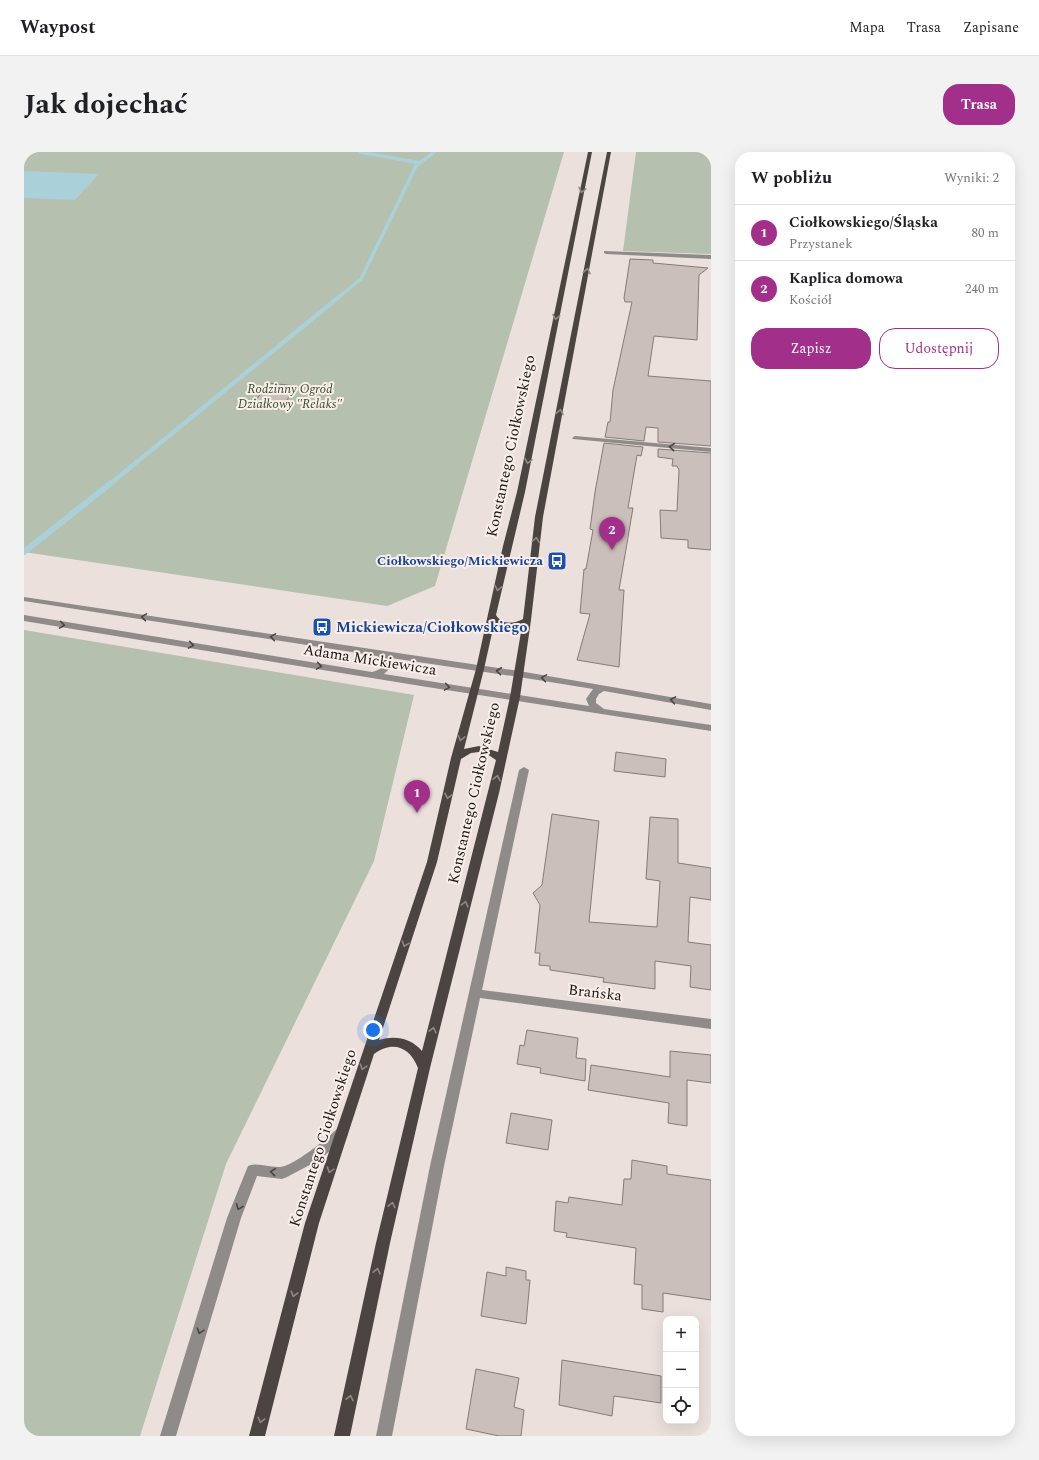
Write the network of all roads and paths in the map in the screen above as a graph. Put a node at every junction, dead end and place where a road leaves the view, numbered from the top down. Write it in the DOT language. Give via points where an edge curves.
graph roads {
  1 [pos="590,152"];
  2 [pos="609,152"];
  3 [pos="606,252"];
  4 [pos="711,257"];
  5 [pos="575,438"];
  6 [pos="711,450"];
  7 [pos="24,599"];
  8 [pos="492,615"];
  9 [pos="24,618"];
  10 [pos="527,620"];
  11 [pos="380,654"];
  12 [pos="480,669"];
  13 [pos="519,674"];
  14 [pos="373,675"];
  15 [pos="606,688"];
  16 [pos="474,691"];
  17 [pos="515,697"];
  18 [pos="711,707"];
  19 [pos="602,710"];
  20 [pos="711,728"];
  21 [pos="456,758"];
  22 [pos="502,759"];
  23 [pos="524,770"];
  24 [pos="474,993"];
  25 [pos="711,1024"];
  26 [pos="368,1052"];
  27 [pos="424,1068"];
  28 [pos="342,1132"];
  29 [pos="168,1436"];
  30 [pos="257,1436"];
  31 [pos="342,1436"];
  32 [pos="384,1436"];
  1 -- 8 [label="main road, Konstantego Ciołkowskiego, one-way" via="521,492"];
  10 -- 2 [label="main road, Konstantego Ciołkowskiego, one-way" via="539,517"];
  3 -- 4 [label="street"];
  6 -- 5 [label="street, one-way"];
  11 -- 7 [label="street, Adama Mickiewicza, one-way"];
  8 -- 10 [label="main road" via="496,622 506,625 518,625"];
  8 -- 12 [label="main road, Konstantego Ciołkowskiego"];
  9 -- 14 [label="street, Adama Mickiewicza, one-way"];
  10 -- 13 [label="main road, Konstantego Ciołkowskiego"];
  11 -- 12 [label="street, Adama Mickiewicza"];
  11 -- 14 [label="street" via="388,660 387,668"];
  13 -- 12 [label="street, Adama Mickiewicza, one-way"];
  12 -- 16 [label="main road, Konstantego Ciołkowskiego"];
  15 -- 13 [label="street, Adama Mickiewicza, one-way"];
  13 -- 17 [label="main road, Konstantego Ciołkowskiego"];
  14 -- 16 [label="street, Adama Mickiewicza, one-way"];
  18 -- 15 [label="street, Adama Mickiewicza, one-way"];
  15 -- 19 [label="street" via="595,692 591,700 596,708"];
  16 -- 17 [label="street, Adama Mickiewicza"];
  16 -- 21 [label="main road, Konstantego Ciołkowskiego, one-way"];
  17 -- 19 [label="street, Adama Mickiewicza"];
  17 -- 22 [label="main road, Konstantego Ciołkowskiego"];
  19 -- 20 [label="street, Adama Mickiewicza"];
  21 -- 22 [label="main road" via="464,751 480,748 490,750"];
  21 -- 26 [label="main road, Konstantego Ciołkowskiego, one-way" via="432,862"];
  27 -- 22 [label="main road, Konstantego Ciołkowskiego, one-way"];
  23 -- 24 [label="street"];
  24 -- 25 [label="street, Brańska"];
  24 -- 32 [label="street"];
  26 -- 27 [label="main road" via="387,1041 398,1042 409,1046 418,1054"];
  26 -- 28 [label="main road, Konstantego Ciołkowskiego, one-way"];
  31 -- 27 [label="main road, Konstantego Ciołkowskiego, one-way" via="381,1251"];
  28 -- 29 [label="street, one-way" via="314,1156 282,1173 253,1170 234,1218"];
  28 -- 30 [label="main road, Konstantego Ciołkowskiego, one-way" via="312,1223"];
}
